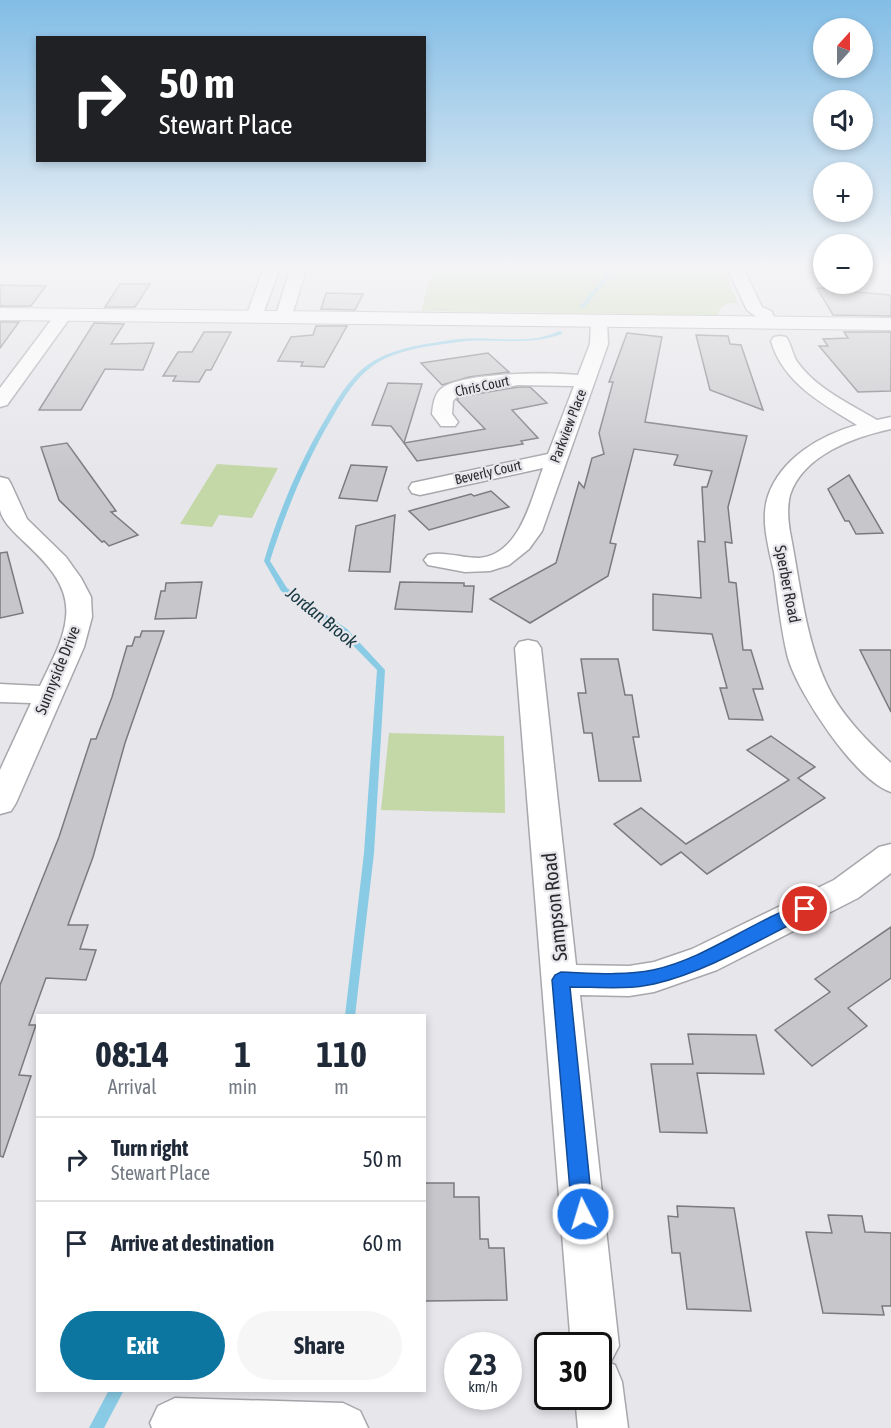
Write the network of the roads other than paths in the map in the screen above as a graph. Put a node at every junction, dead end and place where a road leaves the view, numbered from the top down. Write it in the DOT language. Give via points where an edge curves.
graph roads {
  1 [pos="48,337"];
  2 [pos="599,337"];
  3 [pos="771,337"];
  4 [pos="784,337"];
  5 [pos="780,340"];
  6 [pos="585,381"];
  7 [pos="0,401"];
  8 [pos="448,422"];
  9 [pos="882,424"];
  10 [pos="555,459"];
  11 [pos="0,484"];
  12 [pos="420,488"];
  13 [pos="436,560"];
  14 [pos="528,648"];
  15 [pos="0,693"];
  16 [pos="48,694"];
  17 [pos="891,781"];
  18 [pos="0,803"];
  19 [pos="891,856"];
  20 [pos="561,980"];
  21 [pos="594,1332"];
  22 [pos="601,1410"];
  23 [pos="175,1423"];
  24 [pos="325,1428"];
  25 [pos="343,1428"];
  26 [pos="603,1428"];
  1 -- 7 [label="street"];
  2 -- 6 [label="street, Parkview Place"];
  3 -- 5 [label="street"];
  4 -- 5 [label="street"];
  5 -- 9 [label="street" via="788,364 824,396"];
  6 -- 8 [label="street, Chris Court" via="525,378 451,391 443,400 442,414"];
  6 -- 10 [label="street, Parkview Place"];
  9 -- 17 [label="street, Sperber Road" via="838,439 804,460 780,492 776,512 802,658 814,687 858,749"];
  10 -- 12 [label="street, Beverly Court"];
  10 -- 13 [label="street, Parkview Place" via="530,531 514,553 497,562 471,565"];
  11 -- 16 [label="street, Sunnyside Drive" via="18,523 58,562 78,597 79,617 70,647"];
  14 -- 20 [label="street, Sampson Road"];
  15 -- 16 [label="street"];
  16 -- 18 [label="street, Sunnyside Drive"];
  19 -- 20 [label="street" via="846,889 704,960 629,981"];
  20 -- 21 [label="street, Sampson Road"];
  22 -- 26 [label="street"];
  23 -- 24 [label="street"];
  24 -- 25 [label="street"];
}
